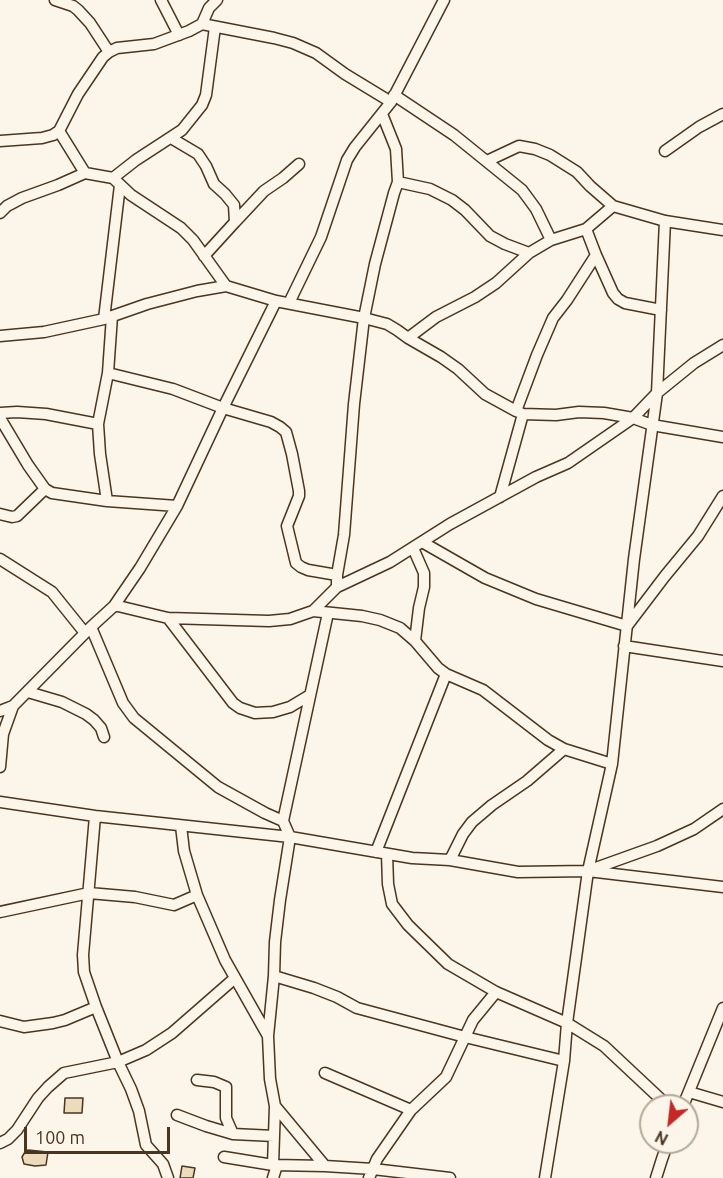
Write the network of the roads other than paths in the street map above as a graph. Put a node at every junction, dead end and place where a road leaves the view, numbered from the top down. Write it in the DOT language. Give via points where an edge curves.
graph roads {
  1 [pos="55,0"];
  2 [pos="161,0"];
  3 [pos="218,0"];
  4 [pos="444,0"];
  5 [pos="202,24"];
  6 [pos="215,27"];
  7 [pos="179,35"];
  8 [pos="109,52"];
  9 [pos="393,99"];
  10 [pos="381,114"];
  11 [pos="723,114"];
  12 [pos="59,131"];
  13 [pos="171,138"];
  14 [pos="0,141"];
  15 [pos="665,151"];
  16 [pos="488,161"];
  17 [pos="299,164"];
  18 [pos="85,173"];
  19 [pos="116,182"];
  20 [pos="398,182"];
  21 [pos="613,206"];
  22 [pos="0,213"];
  23 [pos="664,221"];
  24 [pos="235,222"];
  25 [pos="586,229"];
  26 [pos="723,230"];
  27 [pos="551,240"];
  28 [pos="529,254"];
  29 [pos="596,255"];
  30 [pos="204,256"];
  31 [pos="226,286"];
  32 [pos="276,301"];
  33 [pos="289,303"];
  34 [pos="661,310"];
  35 [pos="108,317"];
  36 [pos="364,318"];
  37 [pos="0,336"];
  38 [pos="408,338"];
  39 [pos="723,345"];
  40 [pos="108,373"];
  41 [pos="657,393"];
  42 [pos="223,408"];
  43 [pos="520,412"];
  44 [pos="0,413"];
  45 [pos="0,418"];
  46 [pos="633,418"];
  47 [pos="98,424"];
  48 [pos="652,425"];
  49 [pos="723,437"];
  50 [pos="45,489"];
  51 [pos="723,496"];
  52 [pos="500,497"];
  53 [pos="107,501"];
  54 [pos="177,506"];
  55 [pos="0,514"];
  56 [pos="417,545"];
  57 [pos="0,559"];
  58 [pos="337,575"];
  59 [pos="337,587"];
  60 [pos="114,606"];
  61 [pos="313,611"];
  62 [pos="328,613"];
  63 [pos="168,618"];
  64 [pos="627,626"];
  65 [pos="88,630"];
  66 [pos="415,641"];
  67 [pos="624,646"];
  68 [pos="723,661"];
  69 [pos="446,675"];
  70 [pos="28,692"];
  71 [pos="310,694"];
  72 [pos="4,708"];
  73 [pos="104,737"];
  74 [pos="564,749"];
  75 [pos="612,764"];
  76 [pos="0,767"];
  77 [pos="0,802"];
  78 [pos="723,810"];
  79 [pos="95,816"];
  80 [pos="283,821"];
  81 [pos="181,826"];
  82 [pos="290,837"];
  83 [pos="375,852"];
  84 [pos="387,854"];
  85 [pos="450,860"];
  86 [pos="588,871"];
  87 [pos="723,887"];
  88 [pos="89,893"];
  89 [pos="196,895"];
  90 [pos="0,912"];
  91 [pos="274,976"];
  92 [pos="236,978"];
  93 [pos="496,992"];
  94 [pos="96,1007"];
  95 [pos="723,1008"];
  96 [pos="0,1021"];
  97 [pos="567,1023"];
  98 [pos="268,1036"];
  99 [pos="465,1037"];
  100 [pos="564,1061"];
  101 [pos="118,1062"];
  102 [pos="325,1073"];
  103 [pos="197,1080"];
  104 [pos="689,1092"];
  105 [pos="655,1094"];
  106 [pos="723,1102"];
  107 [pos="275,1106"];
  108 [pos="411,1110"];
  109 [pos="177,1115"];
  110 [pos="233,1134"];
  111 [pos="274,1136"];
  112 [pos="0,1143"];
  113 [pos="664,1154"];
  114 [pos="224,1157"];
  115 [pos="275,1165"];
  116 [pos="325,1166"];
  117 [pos="371,1173"];
  118 [pos="407,1176"];
  119 [pos="168,1178"];
  120 [pos="273,1178"];
  121 [pos="450,1178"];
  122 [pos="545,1178"];
  123 [pos="656,1178"];
  1 -- 8 [label="street" via="78,10"];
  2 -- 7 [label="street"];
  3 -- 5 [label="street" via="209,8"];
  4 -- 9 [label="street"];
  5 -- 6 [label="street"];
  5 -- 7 [label="street"];
  6 -- 9 [label="street" via="293,43"];
  6 -- 13 [label="street" via="206,95 182,130"];
  7 -- 8 [label="street"];
  8 -- 12 [label="street" via="93,71"];
  9 -- 10 [label="street"];
  9 -- 16 [label="street" via="454,135"];
  10 -- 20 [label="street" via="396,149"];
  10 -- 33 [label="street" via="347,160 321,237"];
  11 -- 15 [label="street"];
  12 -- 14 [label="street" via="42,138"];
  12 -- 18 [label="street"];
  13 -- 19 [label="street" via="136,160"];
  13 -- 24 [label="street" via="203,160 214,184 234,205"];
  16 -- 21 [label="street" via="519,146 536,149 577,171"];
  16 -- 27 [label="street" via="522,190"];
  17 -- 24 [label="street" via="264,191"];
  18 -- 19 [label="street"];
  18 -- 22 [label="street" via="22,198"];
  19 -- 30 [label="street" via="181,228"];
  19 -- 35 [label="street"];
  20 -- 28 [label="street" via="430,189 452,200 490,236"];
  20 -- 36 [label="street"];
  21 -- 23 [label="street"];
  21 -- 25 [label="street"];
  23 -- 26 [label="street"];
  23 -- 34 [label="street"];
  24 -- 30 [label="street"];
  25 -- 27 [label="street"];
  25 -- 29 [label="street"];
  27 -- 28 [label="street"];
  28 -- 38 [label="street" via="496,283 435,317"];
  29 -- 34 [label="street" via="618,299"];
  29 -- 43 [label="street" via="553,318"];
  30 -- 31 [label="street"];
  31 -- 32 [label="street"];
  31 -- 35 [label="street" via="187,293"];
  32 -- 33 [label="street"];
  32 -- 42 [label="street"];
  33 -- 36 [label="street"];
  34 -- 41 [label="street"];
  35 -- 37 [label="street" via="44,332"];
  35 -- 40 [label="street"];
  36 -- 38 [label="street" via="387,324"];
  36 -- 58 [label="street"];
  38 -- 43 [label="street" via="458,369 485,394"];
  39 -- 41 [label="street"];
  40 -- 42 [label="street" via="173,389"];
  40 -- 47 [label="street"];
  41 -- 46 [label="street"];
  41 -- 48 [label="street"];
  42 -- 54 [label="street"];
  42 -- 58 [label="street" via="271,422 286,432 299,496 286,526 296,563 308,570"];
  43 -- 46 [label="street" via="604,413"];
  43 -- 52 [label="street"];
  44 -- 47 [label="street" via="46,414"];
  45 -- 50 [label="street"];
  46 -- 48 [label="street"];
  46 -- 52 [label="street" via="568,463"];
  47 -- 53 [label="street"];
  48 -- 49 [label="street"];
  48 -- 64 [label="street"];
  50 -- 53 [label="street"];
  50 -- 55 [label="street" via="17,516"];
  51 -- 64 [label="street" via="698,536"];
  52 -- 56 [label="street"];
  53 -- 54 [label="street"];
  54 -- 60 [label="street"];
  56 -- 59 [label="street"];
  56 -- 64 [label="street" via="536,599"];
  56 -- 66 [label="street" via="424,587"];
  57 -- 65 [label="street" via="52,592"];
  58 -- 59 [label="street"];
  59 -- 61 [label="street"];
  60 -- 63 [label="street"];
  60 -- 65 [label="street"];
  61 -- 62 [label="street"];
  61 -- 63 [label="street" via="269,621"];
  62 -- 66 [label="street" via="380,620 400,628"];
  62 -- 71 [label="street"];
  63 -- 71 [label="street" via="240,708 255,713 273,712"];
  64 -- 67 [label="street"];
  65 -- 70 [label="street"];
  65 -- 80 [label="street" via="134,718 218,787"];
  66 -- 69 [label="street"];
  67 -- 68 [label="street"];
  67 -- 75 [label="street"];
  69 -- 74 [label="street" via="483,690"];
  69 -- 83 [label="street"];
  70 -- 72 [label="street"];
  70 -- 73 [label="street" via="86,714 101,728"];
  71 -- 80 [label="street"];
  72 -- 76 [label="street"];
  74 -- 75 [label="street"];
  74 -- 85 [label="street" via="472,822"];
  75 -- 86 [label="street"];
  77 -- 79 [label="street"];
  78 -- 86 [label="street" via="657,846"];
  79 -- 81 [label="street"];
  79 -- 88 [label="street"];
  80 -- 82 [label="street"];
  81 -- 82 [label="street"];
  81 -- 89 [label="street"];
  82 -- 83 [label="street"];
  82 -- 91 [label="street"];
  83 -- 84 [label="street"];
  84 -- 85 [label="street"];
  84 -- 93 [label="street" via="392,904 408,925 448,964"];
  85 -- 86 [label="street" via="518,872"];
  86 -- 87 [label="street"];
  86 -- 97 [label="street"];
  88 -- 89 [label="street" via="174,905"];
  88 -- 90 [label="street"];
  88 -- 94 [label="street" via="84,972"];
  89 -- 92 [label="street"];
  91 -- 98 [label="street"];
  91 -- 99 [label="street" via="314,988 357,1008"];
  92 -- 98 [label="street"];
  92 -- 101 [label="street" via="172,1033"];
  93 -- 97 [label="street"];
  93 -- 99 [label="street" via="473,1020"];
  94 -- 96 [label="street" via="53,1023 24,1026"];
  94 -- 101 [label="street"];
  95 -- 104 [label="street"];
  97 -- 100 [label="street"];
  97 -- 105 [label="street" via="604,1046"];
  98 -- 107 [label="street"];
  99 -- 100 [label="street"];
  99 -- 108 [label="street" via="446,1077"];
  100 -- 122 [label="street"];
  101 -- 112 [label="street" via="64,1073 38,1098 17,1130"];
  101 -- 119 [label="street" via="139,1111 146,1145 163,1164"];
  102 -- 108 [label="street"];
  103 -- 110 [label="street" via="226,1087 226,1118"];
  104 -- 106 [label="street"];
  107 -- 111 [label="street"];
  107 -- 116 [label="street"];
  108 -- 117 [label="street"];
  109 -- 110 [label="street"];
  110 -- 111 [label="street"];
  111 -- 115 [label="street"];
  113 -- 123 [label="street"];
  114 -- 115 [label="street"];
  115 -- 116 [label="street"];
  115 -- 120 [label="street"];
  116 -- 117 [label="street"];
  117 -- 118 [label="street"];
  118 -- 121 [label="street"];
}
